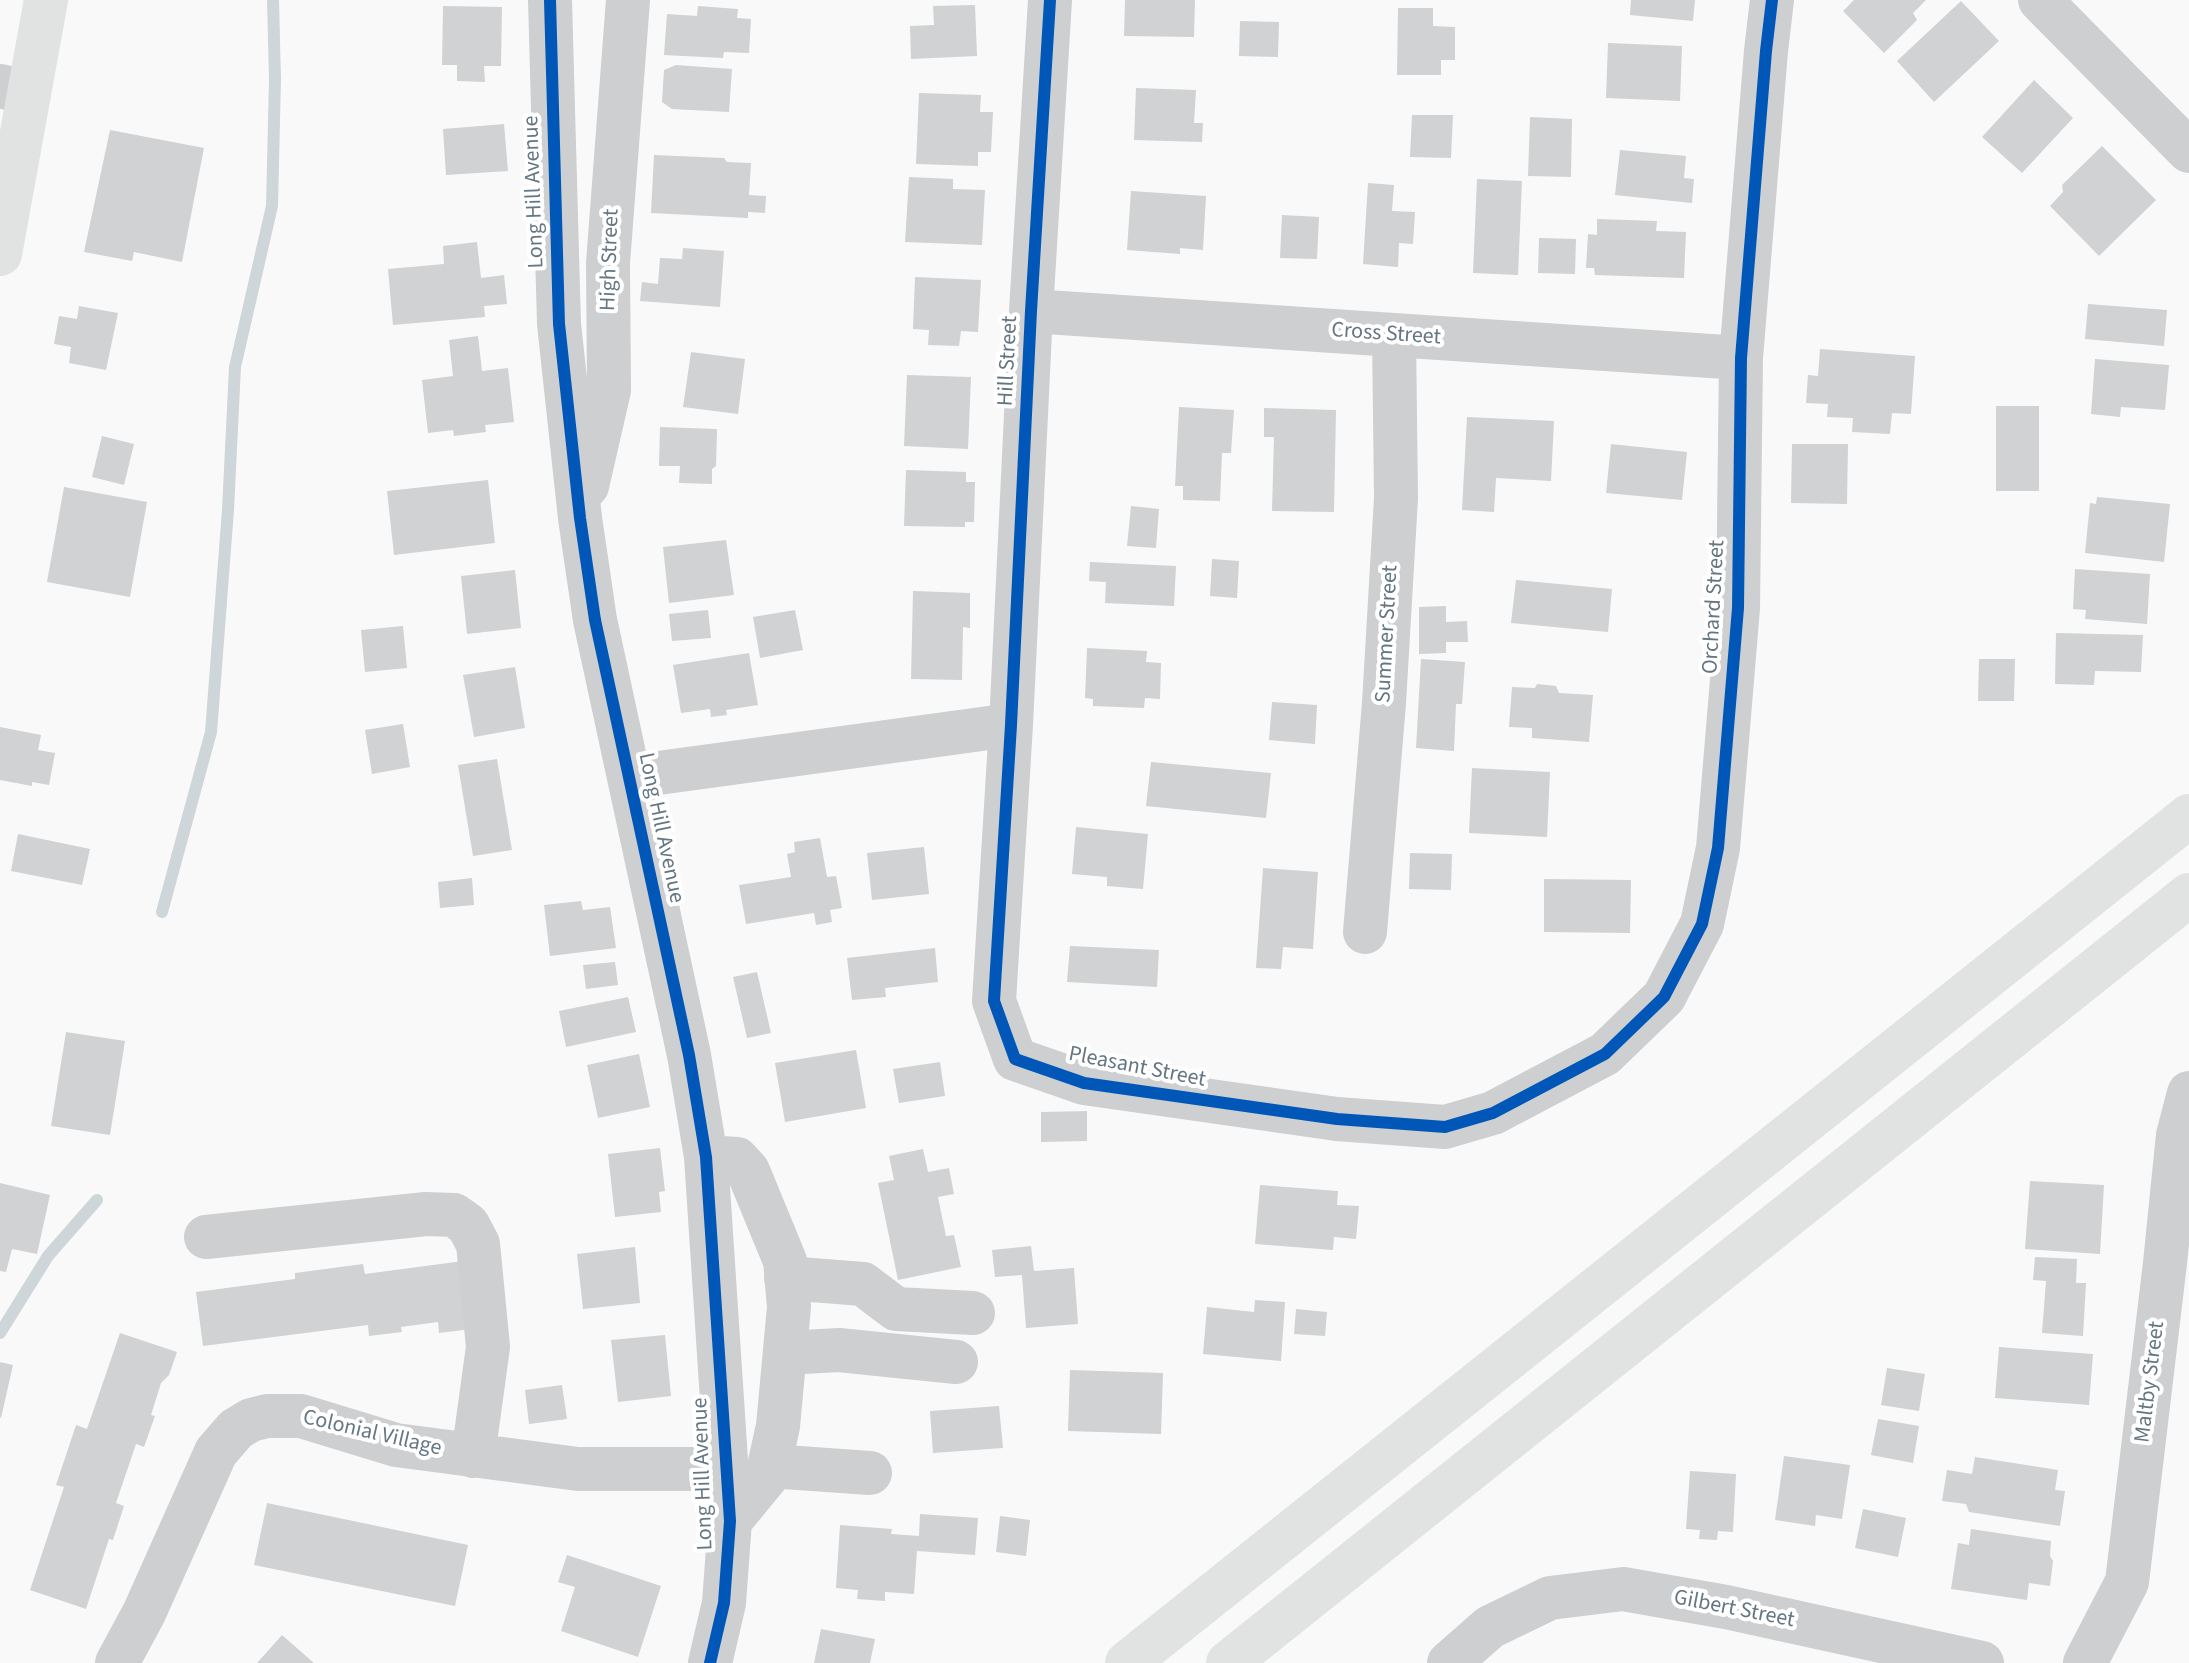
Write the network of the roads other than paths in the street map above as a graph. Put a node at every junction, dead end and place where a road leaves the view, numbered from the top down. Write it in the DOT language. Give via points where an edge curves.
graph roads {
  1 [pos="46,0"];
  2 [pos="550,0"];
  3 [pos="628,0"];
  4 [pos="1050,0"];
  5 [pos="1772,0"];
  6 [pos="2040,0"];
  7 [pos="14,89"];
  8 [pos="2189,151"];
  9 [pos="0,254"];
  10 [pos="1031,311"];
  11 [pos="1394,335"];
  12 [pos="1741,358"];
  13 [pos="580,518"];
  14 [pos="1011,725"];
  15 [pos="629,777"];
  16 [pos="2189,816"];
  17 [pos="2189,895"];
  18 [pos="1365,932"];
  19 [pos="2189,1093"];
  20 [pos="1493,1113"];
  21 [pos="706,1157"];
  22 [pos="206,1237"];
  23 [pos="786,1278"];
  24 [pos="973,1313"];
  25 [pos="785,1353"];
  26 [pos="956,1362"];
  27 [pos="473,1456"];
  28 [pos="770,1466"];
  29 [pos="725,1469"];
  30 [pos="870,1473"];
  31 [pos="730,1521"];
  32 [pos="117,1663"];
  33 [pos="710,1663"];
  34 [pos="1127,1663"];
  35 [pos="1228,1663"];
  36 [pos="1449,1663"];
  37 [pos="1982,1663"];
  38 [pos="2085,1663"];
  1 -- 7 [label="main road"];
  2 -- 13 [label="street, Long Hill Avenue" via="559,324"];
  3 -- 13 [label="street, High Street" via="608,263 609,390"];
  4 -- 10 [label="street, Hill Street"];
  5 -- 12 [label="street, Orchard Street"];
  6 -- 8 [label="street"];
  7 -- 9 [label="main road"];
  10 -- 11 [label="street, Cross Street"];
  10 -- 14 [label="street, Hill Street"];
  11 -- 12 [label="street, Cross Street"];
  11 -- 18 [label="street, Summer Street" via="1396,498"];
  12 -- 20 [label="street, Orchard Street" via="1738,608 1718,848 1702,924 1664,997 1605,1054"];
  13 -- 15 [label="street, Long Hill Avenue" via="595,620"];
  14 -- 15 [label="street"];
  14 -- 20 [label="street, Pleasant Street" via="994,1001 1015,1059 1084,1083 1337,1119 1445,1127"];
  15 -- 21 [label="street, Long Hill Avenue"];
  16 -- 34 [label="main road"];
  17 -- 35 [label="main road"];
  19 -- 38 [label="street, Maltby Street" via="2178,1135 2127,1582"];
  21 -- 23 [label="street" via="737,1159 748,1171 785,1261"];
  21 -- 29 [label="street, Long Hill Avenue"];
  22 -- 27 [label="street" via="426,1214 454,1215 468,1225 478,1244 488,1347"];
  23 -- 24 [label="street" via="863,1284 896,1309"];
  23 -- 25 [label="street"];
  25 -- 26 [label="street" via="839,1350"];
  25 -- 28 [label="street"];
  27 -- 29 [label="street, Colonial Village" via="578,1469"];
  27 -- 32 [label="street, Colonial Village" via="396,1445 301,1416 251,1420 216,1452"];
  28 -- 30 [label="street"];
  28 -- 31 [label="street"];
  29 -- 31 [label="street, Long Hill Avenue"];
  31 -- 33 [label="street, Long Hill Avenue" via="724,1603"];
  36 -- 37 [label="street, Gilbert Street" via="1490,1627 1550,1598 1623,1589"];
}
